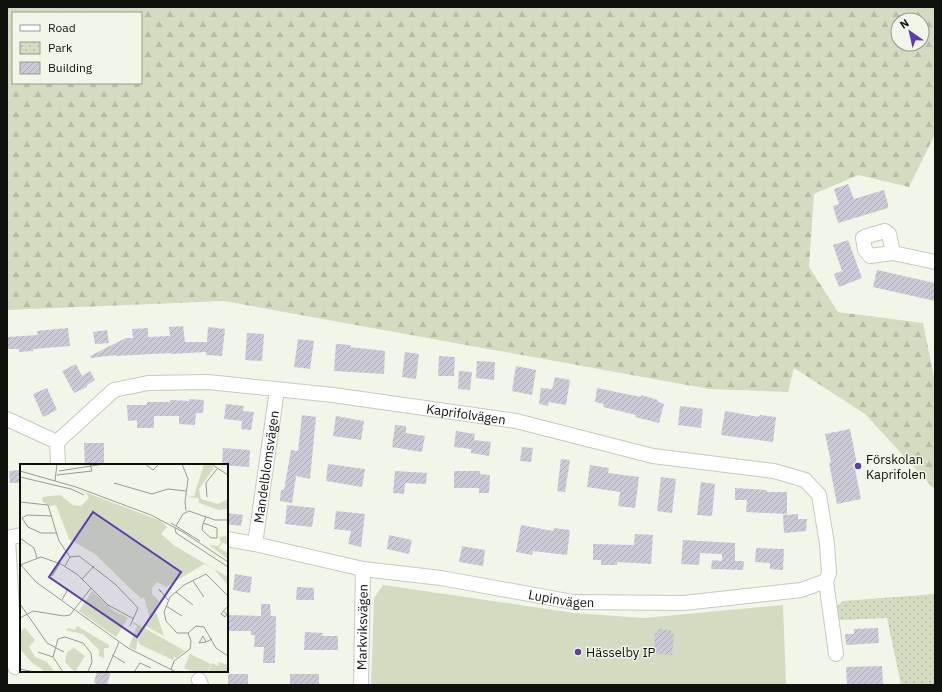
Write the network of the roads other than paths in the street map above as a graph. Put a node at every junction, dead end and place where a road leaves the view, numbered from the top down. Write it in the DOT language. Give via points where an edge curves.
graph roads {
  1 [pos="894,253"];
  2 [pos="935,262"];
  3 [pos="278,390"];
  4 [pos="7,419"];
  5 [pos="57,442"];
  6 [pos="58,464"];
  7 [pos="12,537"];
  8 [pos="228,539"];
  9 [pos="255,544"];
  10 [pos="364,569"];
  11 [pos="826,581"];
  12 [pos="836,654"];
  13 [pos="15,667"];
  14 [pos="361,685"];
  1 -- 2 [label="street"];
  3 -- 5 [label="street, Kaprifolvägen" via="208,382 148,383 114,390"];
  3 -- 9 [label="street, Mandelblomsvägen"];
  3 -- 11 [label="street, Kaprifolvägen" via="333,395 516,421 653,456 774,471 805,480 819,495 827,544 829,573"];
  4 -- 5 [label="street"];
  5 -- 6 [label="street"];
  7 -- 13 [label="street"];
  8 -- 9 [label="street, Lupinvägen"];
  9 -- 10 [label="street, Lupinvägen"];
  10 -- 11 [label="street, Lupinvägen" via="441,578 573,602 684,603 801,590"];
  10 -- 14 [label="street, Markviksvägen"];
  11 -- 12 [label="street"];
}
